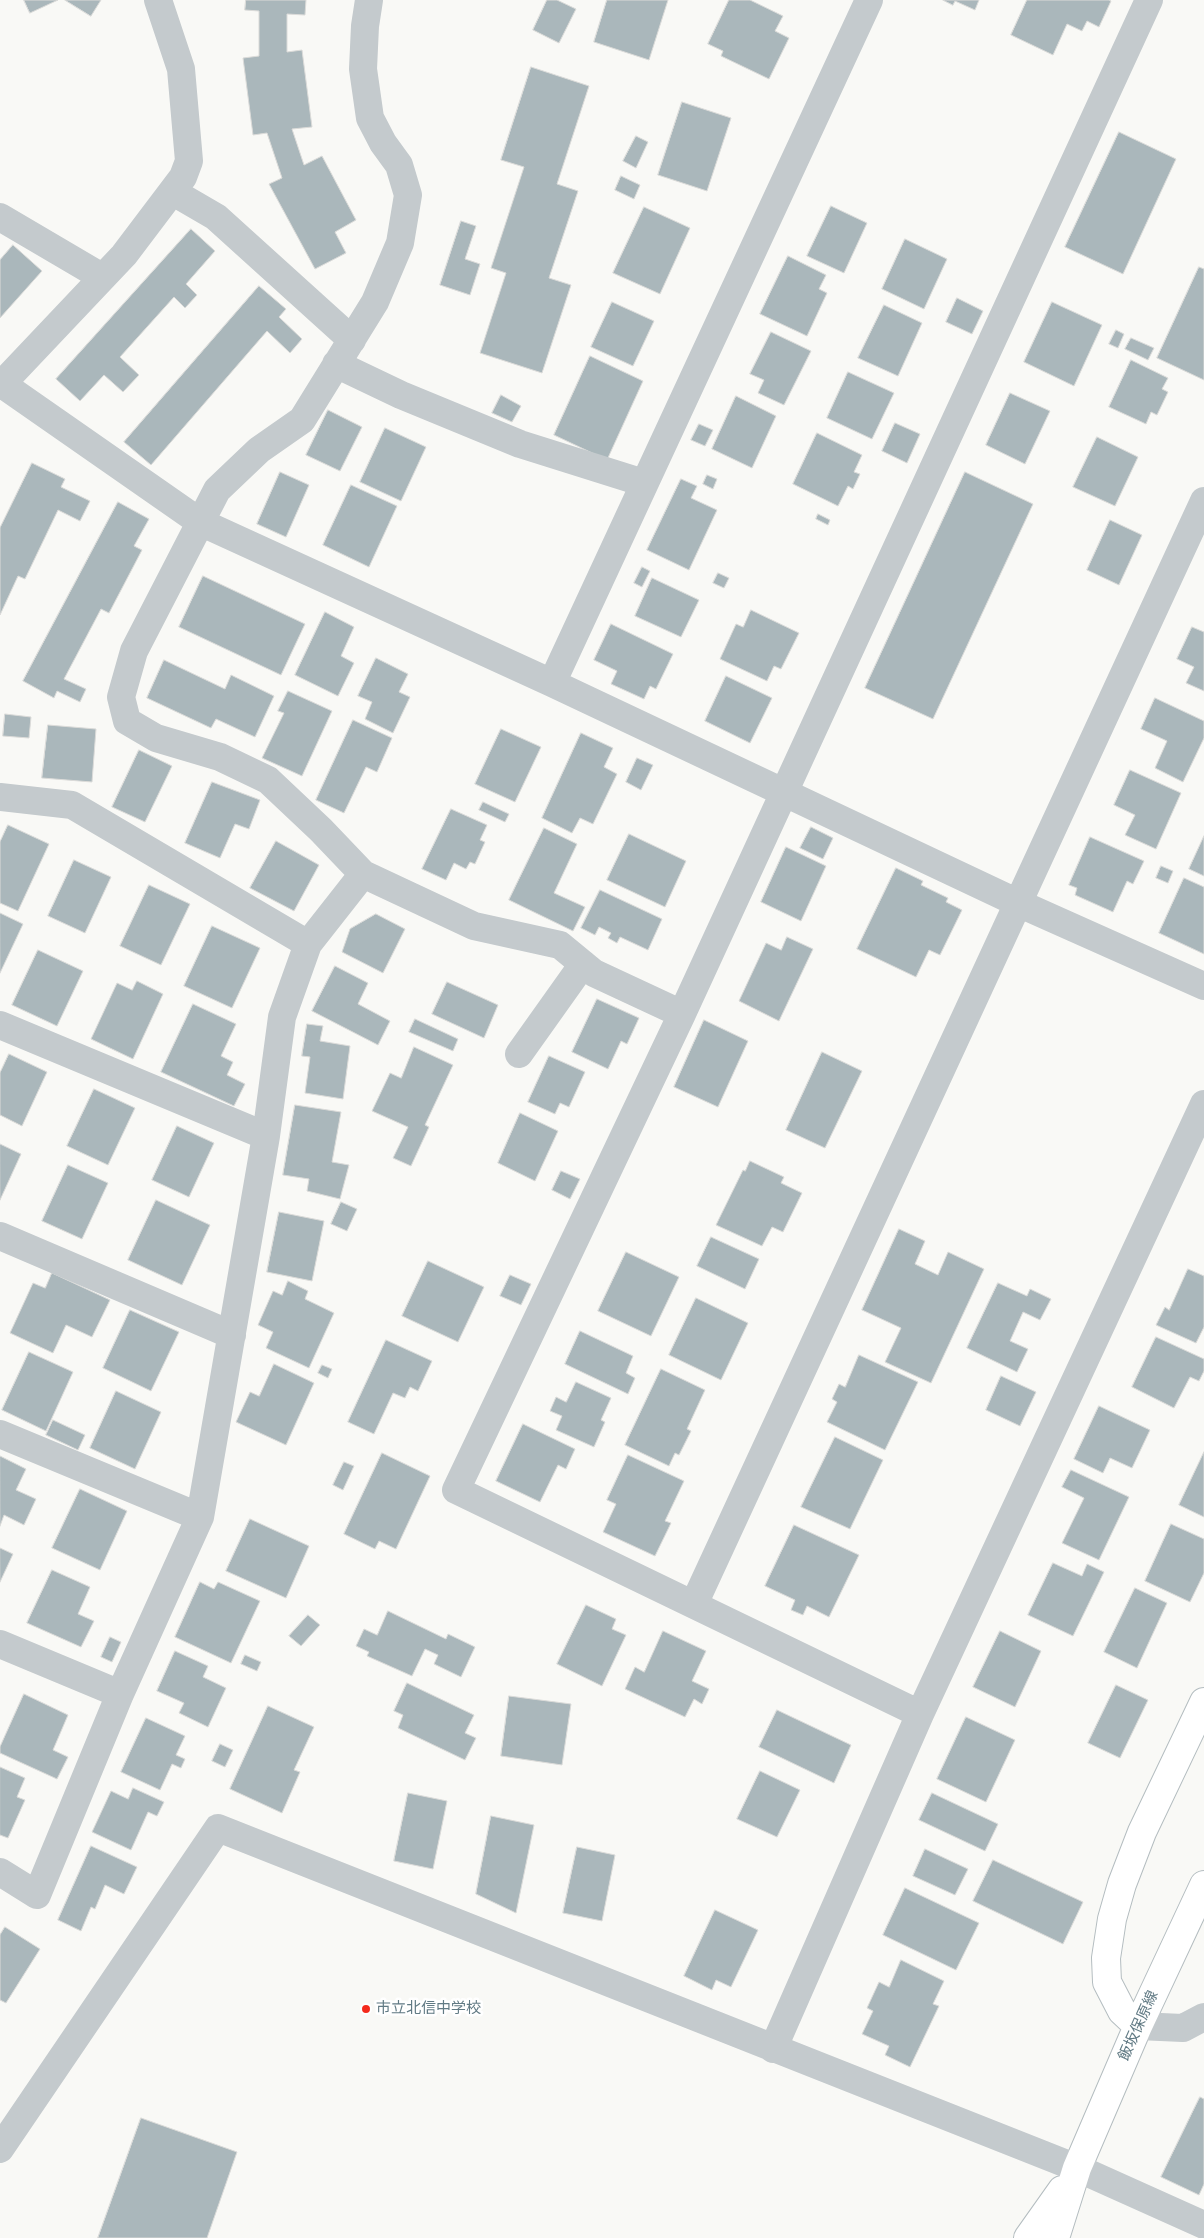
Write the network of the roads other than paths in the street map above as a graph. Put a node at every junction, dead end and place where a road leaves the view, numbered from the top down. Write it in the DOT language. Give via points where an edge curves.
graph roads {
  1 [pos="158,0"];
  2 [pos="369,0"];
  3 [pos="869,0"];
  4 [pos="1150,0"];
  5 [pos="173,192"];
  6 [pos="0,217"];
  7 [pos="102,277"];
  8 [pos="352,340"];
  9 [pos="336,364"];
  10 [pos="1,385"];
  11 [pos="644,483"];
  12 [pos="1204,501"];
  13 [pos="200,522"];
  14 [pos="552,683"];
  15 [pos="783,791"];
  16 [pos="0,797"];
  17 [pos="362,874"];
  18 [pos="1018,903"];
  19 [pos="308,944"];
  20 [pos="583,964"];
  21 [pos="1204,986"];
  22 [pos="682,1014"];
  23 [pos="0,1024"];
  24 [pos="520,1054"];
  25 [pos="1204,1104"];
  26 [pos="266,1136"];
  27 [pos="0,1236"];
  28 [pos="232,1335"];
  29 [pos="0,1434"];
  30 [pos="200,1517"];
  31 [pos="694,1604"];
  32 [pos="0,1644"];
  33 [pos="120,1694"];
  34 [pos="1204,1702"];
  35 [pos="920,1714"];
  36 [pos="0,1872"];
  37 [pos="1204,1885"];
  38 [pos="1204,2018"];
  39 [pos="1138,2026"];
  40 [pos="772,2049"];
  41 [pos="0,2149"];
  42 [pos="1077,2168"];
  43 [pos="1204,2225"];
  44 [pos="1028,2238"];
  45 [pos="1055,2238"];
  1 -- 5 [label="street" via="181,69 189,161"];
  2 -- 8 [label="street" via="363,69 370,118 399,165 408,194 400,243 375,302"];
  3 -- 11 [label="street"];
  4 -- 15 [label="street"];
  5 -- 7 [label="street" via="124,255"];
  5 -- 8 [label="street" via="216,217"];
  6 -- 7 [label="street"];
  7 -- 10 [label="street"];
  8 -- 9 [label="street"];
  9 -- 11 [label="street" via="401,395 520,444"];
  9 -- 13 [label="street" via="302,420 259,450 217,490"];
  10 -- 13 [label="street"];
  11 -- 14 [label="street"];
  12 -- 18 [label="street"];
  13 -- 14 [label="street"];
  13 -- 17 [label="street" via="134,651 121,697 127,721 156,738 220,757 268,780"];
  14 -- 15 [label="street"];
  15 -- 18 [label="street"];
  15 -- 22 [label="street"];
  16 -- 19 [label="street" via="72,805"];
  17 -- 19 [label="street"];
  17 -- 20 [label="street" via="474,926 560,945"];
  18 -- 21 [label="street"];
  18 -- 31 [label="street"];
  19 -- 26 [label="street" via="282,1017"];
  20 -- 22 [label="street" via="594,973"];
  20 -- 24 [label="street"];
  22 -- 31 [label="street" via="456,1490"];
  23 -- 26 [label="street"];
  25 -- 35 [label="street"];
  26 -- 28 [label="street"];
  27 -- 28 [label="street"];
  28 -- 30 [label="street"];
  29 -- 30 [label="street"];
  30 -- 33 [label="street"];
  31 -- 35 [label="street"];
  32 -- 33 [label="street"];
  33 -- 36 [label="street" via="37,1894"];
  34 -- 39 [label="main road" via="1142,1832 1112,1919 1106,1958 1107,1982 1122,2011"];
  35 -- 40 [label="street"];
  37 -- 39 [label="main road, 飯坂保原線"];
  38 -- 39 [label="street" via="1182,2028"];
  39 -- 42 [label="main road, 飯坂保原線"];
  40 -- 41 [label="street" via="218,1828"];
  40 -- 42 [label="street"];
  42 -- 43 [label="street"];
  42 -- 44 [label="main road, 飯坂保原線"];
  42 -- 45 [label="main road, 飯坂保原線"];
}
